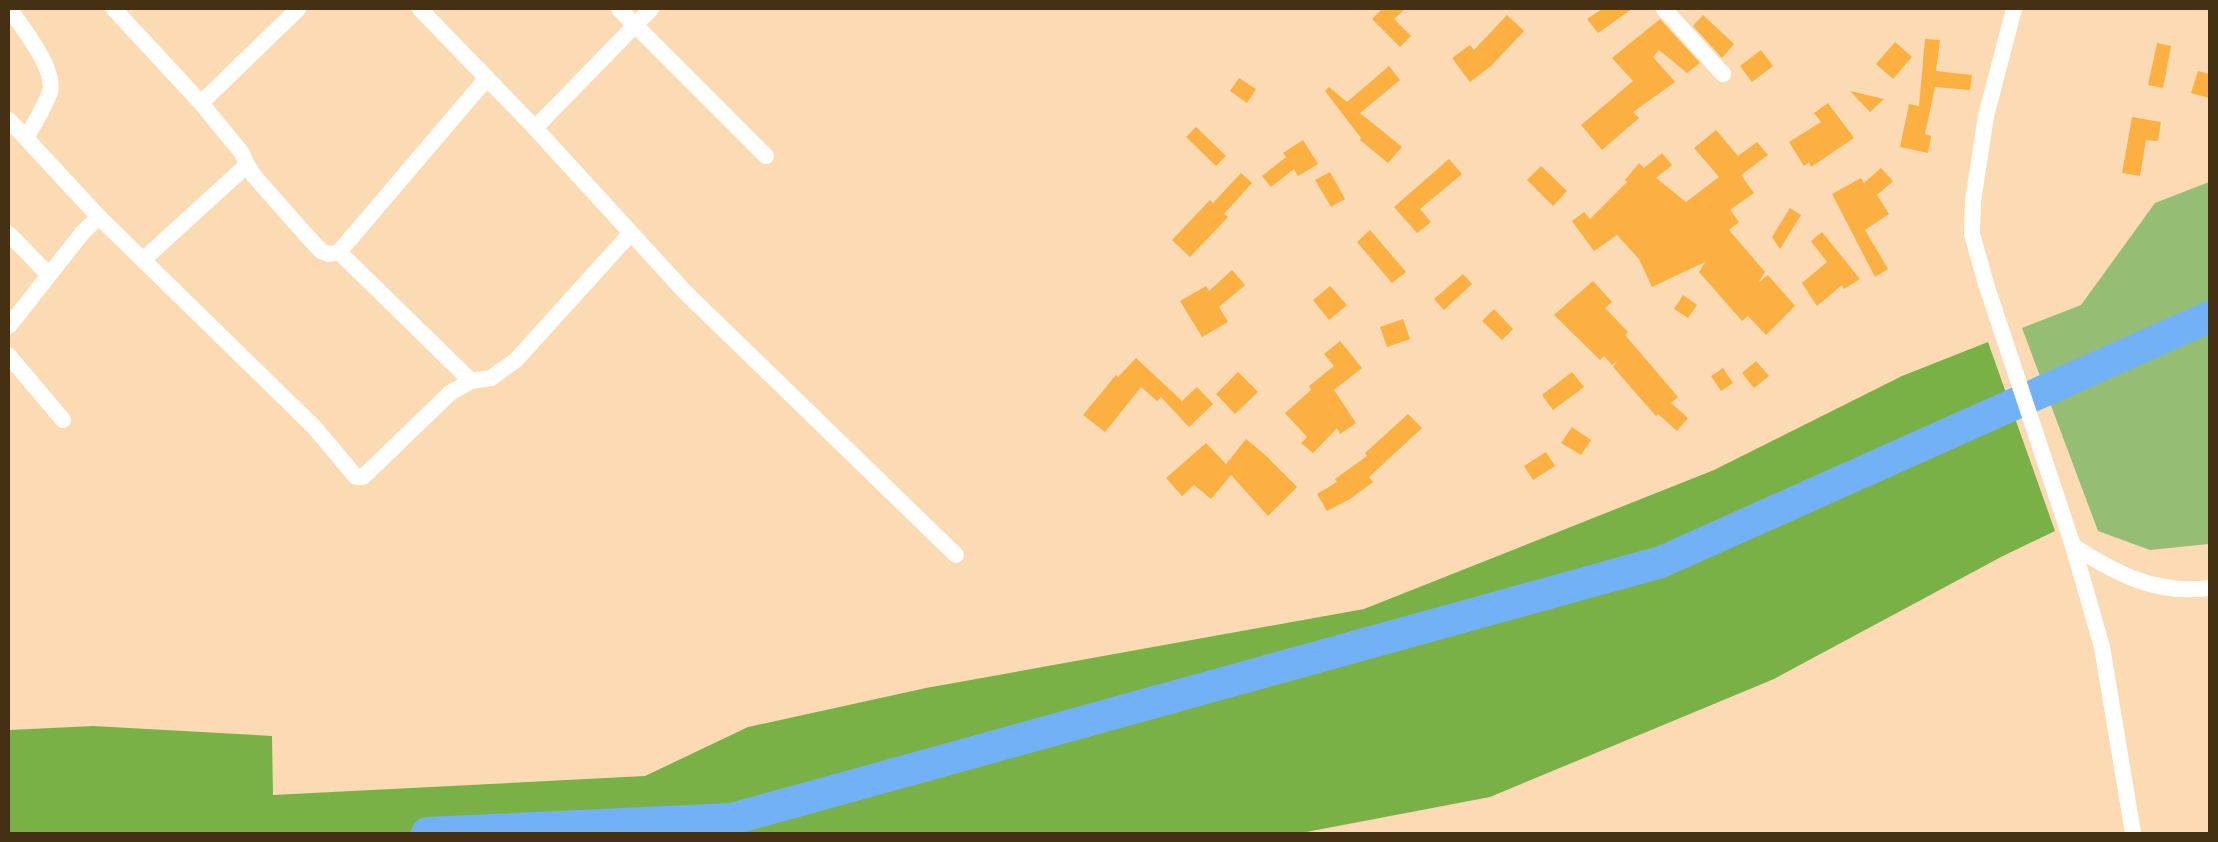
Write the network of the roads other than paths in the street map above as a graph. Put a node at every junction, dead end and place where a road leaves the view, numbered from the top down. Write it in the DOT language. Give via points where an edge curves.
graph roads {
  1 [pos="10,9"];
  2 [pos="114,9"];
  3 [pos="298,9"];
  4 [pos="420,9"];
  5 [pos="619,9"];
  6 [pos="651,9"];
  7 [pos="1664,9"];
  8 [pos="2014,9"];
  9 [pos="634,26"];
  10 [pos="1722,74"];
  11 [pos="487,78"];
  12 [pos="201,103"];
  13 [pos="9,120"];
  14 [pos="535,128"];
  15 [pos="27,137"];
  16 [pos="766,156"];
  17 [pos="246,165"];
  18 [pos="99,217"];
  19 [pos="631,233"];
  20 [pos="9,234"];
  21 [pos="339,252"];
  22 [pos="143,260"];
  23 [pos="49,275"];
  24 [pos="9,326"];
  25 [pos="9,356"];
  26 [pos="471,381"];
  27 [pos="63,420"];
  28 [pos="2073,546"];
  29 [pos="956,555"];
  30 [pos="2209,588"];
  31 [pos="2133,833"];
  1 -- 15 [label="street" via="49,70 51,82 50,92"];
  2 -- 12 [label="street"];
  3 -- 12 [label="street"];
  4 -- 11 [label="street"];
  5 -- 9 [label="street"];
  6 -- 9 [label="street"];
  7 -- 10 [label="street"];
  8 -- 28 [label="street" via="1986,116 1973,201 1972,234"];
  9 -- 14 [label="street"];
  9 -- 16 [label="street"];
  11 -- 14 [label="street"];
  11 -- 21 [label="street"];
  12 -- 17 [label="street" via="242,153"];
  13 -- 15 [label="street"];
  14 -- 19 [label="street"];
  15 -- 18 [label="street"];
  17 -- 21 [label="street" via="321,251 329,254"];
  17 -- 22 [label="street"];
  18 -- 22 [label="street"];
  18 -- 23 [label="street"];
  19 -- 26 [label="street" via="516,360 491,378"];
  19 -- 29 [label="street" via="684,292"];
  20 -- 23 [label="street"];
  21 -- 26 [label="street"];
  22 -- 26 [label="street" via="315,428 356,477 363,477 450,393"];
  23 -- 24 [label="street"];
  25 -- 27 [label="street"];
  28 -- 30 [label="street" via="2111,570 2158,587"];
  28 -- 31 [label="street" via="2102,648"];
}
